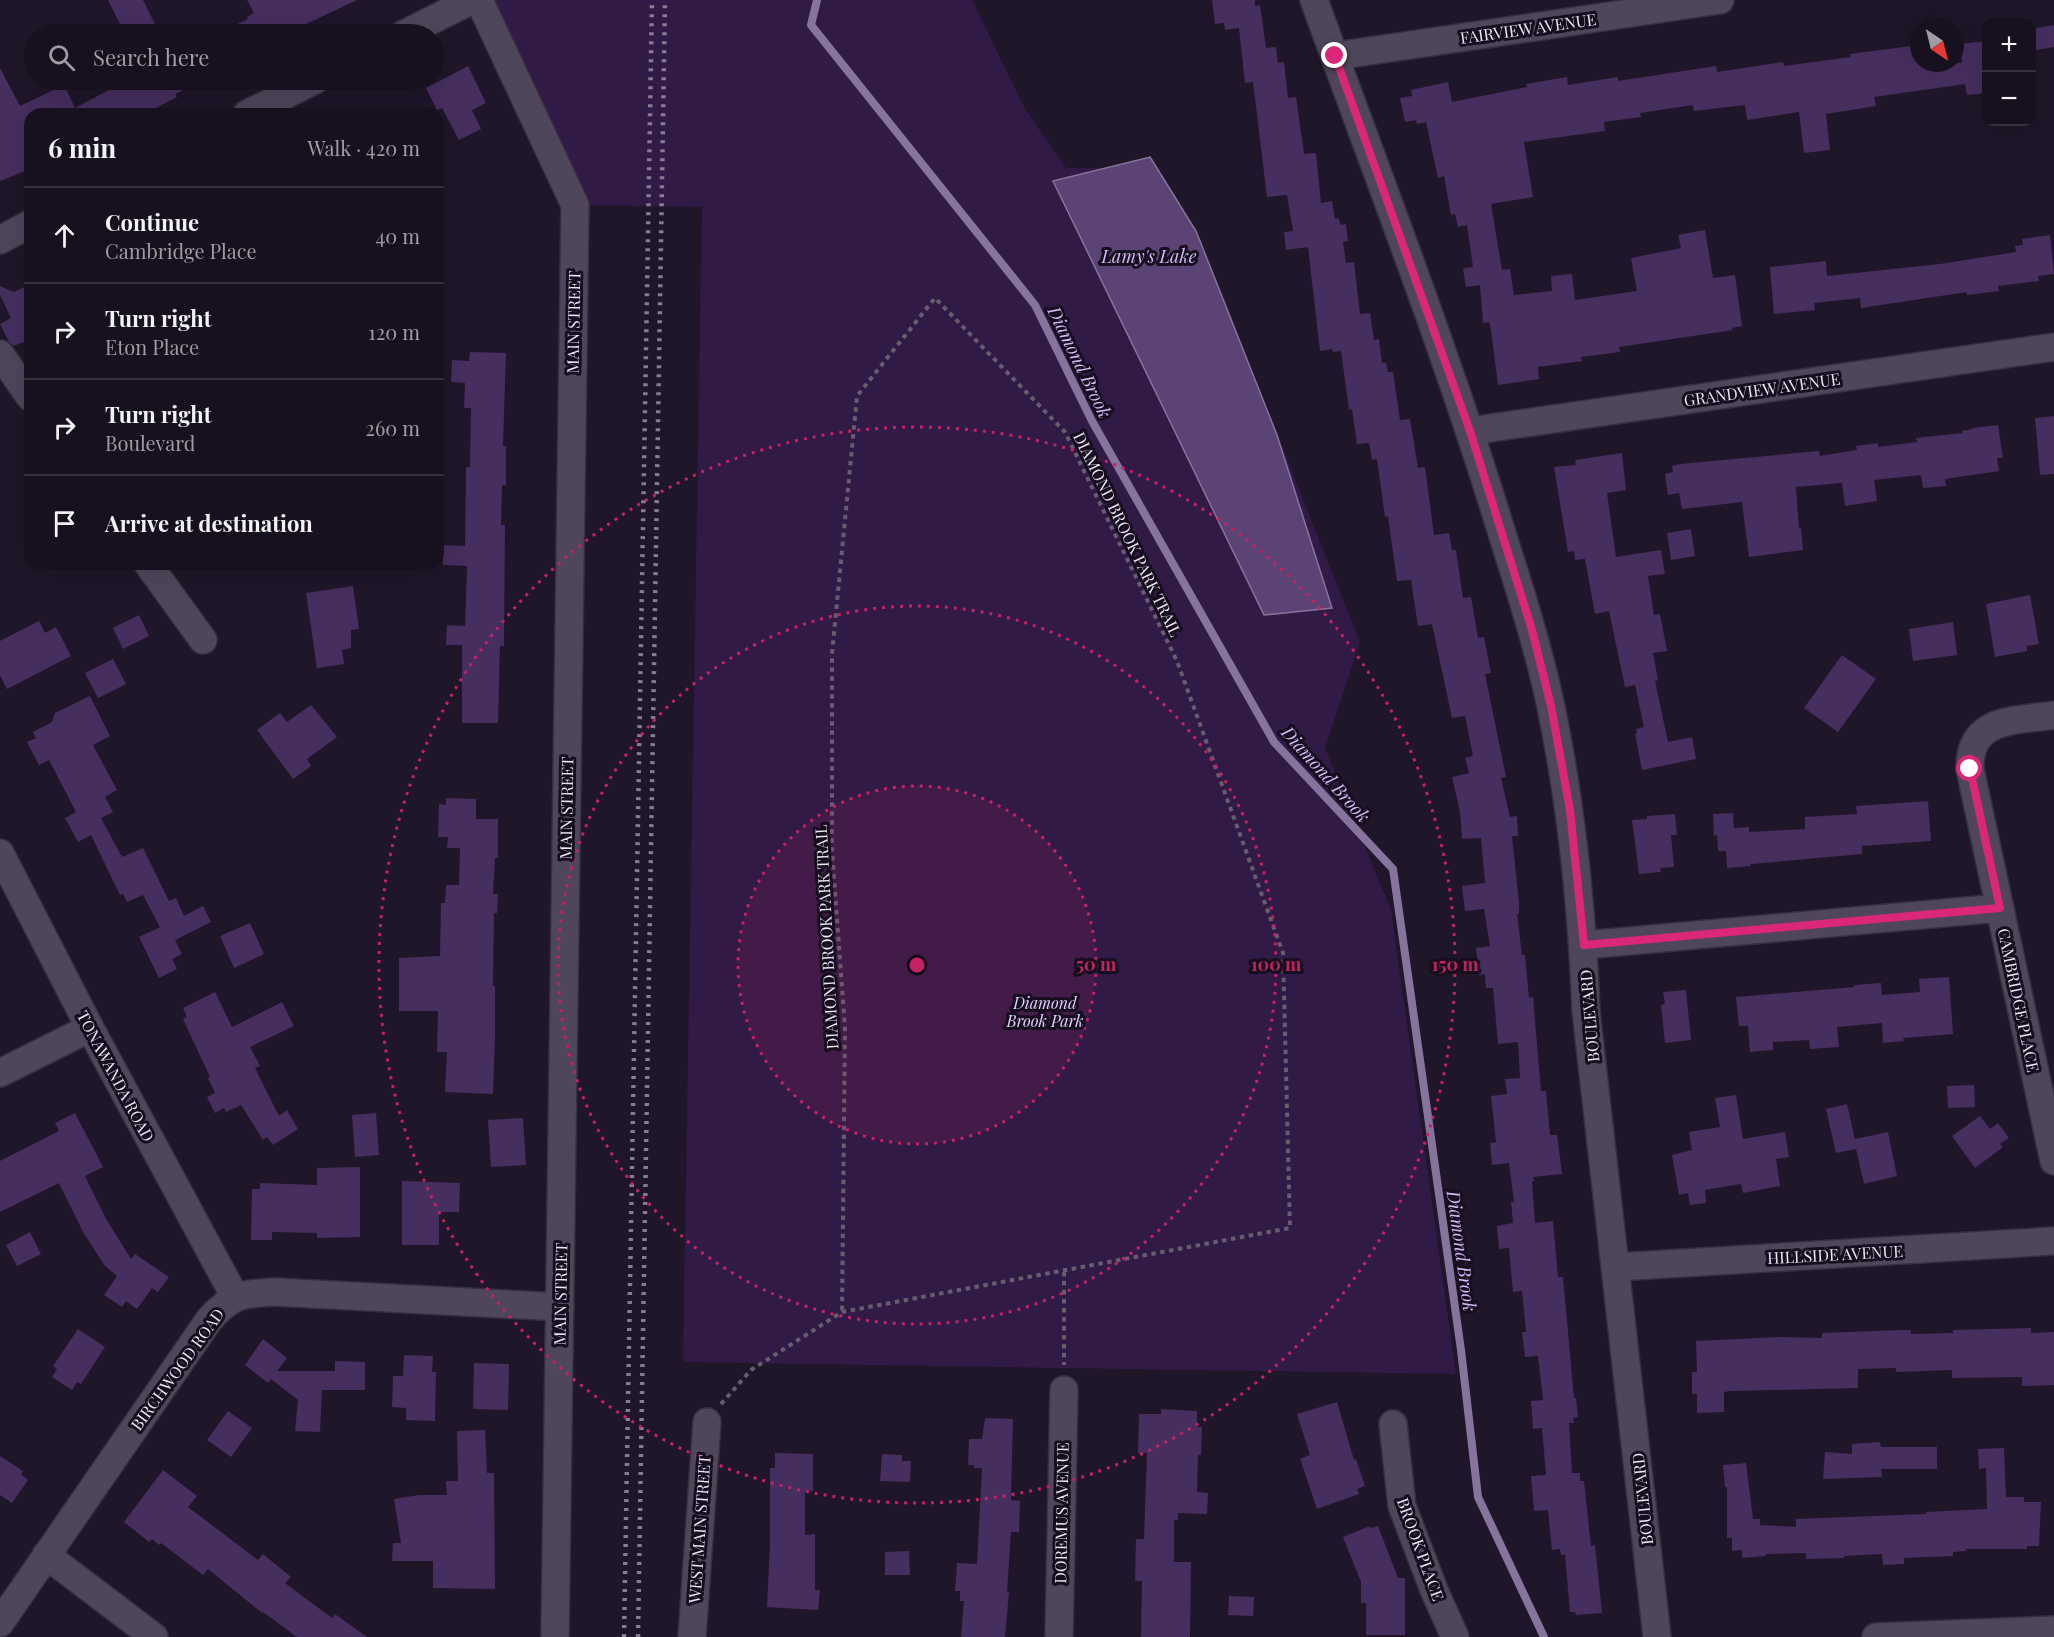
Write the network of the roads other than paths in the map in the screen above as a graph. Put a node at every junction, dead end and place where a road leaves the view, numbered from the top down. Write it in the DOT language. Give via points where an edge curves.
graph roads {
  1 [pos="472,0"];
  2 [pos="478,0"];
  3 [pos="1314,0"];
  4 [pos="1720,0"];
  5 [pos="424,24"];
  6 [pos="1335,56"];
  7 [pos="295,90"];
  8 [pos="259,108"];
  9 [pos="24,227"];
  10 [pos="0,240"];
  11 [pos="2054,347"];
  12 [pos="0,354"];
  13 [pos="24,388"];
  14 [pos="1470,431"];
  15 [pos="152,570"];
  16 [pos="203,640"];
  17 [pos="2054,715"];
  18 [pos="0,853"];
  19 [pos="2000,908"];
  20 [pos="1584,945"];
  21 [pos="90,1028"];
  22 [pos="0,1073"];
  23 [pos="2054,1161"];
  24 [pos="2054,1241"];
  25 [pos="1616,1267"];
  26 [pos="235,1297"];
  27 [pos="560,1306"];
  28 [pos="1064,1390"];
  29 [pos="707,1422"];
  30 [pos="1393,1424"];
  31 [pos="46,1555"];
  32 [pos="0,1623"];
  33 [pos="2054,1630"];
  34 [pos="2016,1634"];
  35 [pos="154,1637"];
  36 [pos="555,1637"];
  37 [pos="692,1637"];
  38 [pos="1059,1637"];
  39 [pos="1455,1637"];
  40 [pos="1657,1637"];
  41 [pos="1876,1637"];
  1 -- 5 [label="street"];
  2 -- 27 [label="street, MAIN STREET" via="575,205"];
  3 -- 6 [label="street, BOULEVARD"];
  4 -- 6 [label="street, FAIRVIEW AVENUE"];
  6 -- 14 [label="street, BOULEVARD"];
  7 -- 8 [label="street"];
  9 -- 10 [label="street"];
  11 -- 14 [label="street, GRANDVIEW AVENUE"];
  12 -- 13 [label="street"];
  14 -- 20 [label="street, BOULEVARD" via="1532,630 1551,706 1570,810"];
  15 -- 16 [label="street"];
  17 -- 19 [label="street, CAMBRIDGE PLACE" via="1998,723 1975,740 1970,754"];
  18 -- 21 [label="street, TONAWANDA ROAD"];
  19 -- 20 [label="street"];
  19 -- 23 [label="street, CAMBRIDGE PLACE"];
  20 -- 25 [label="street, BOULEVARD" via="1586,1011"];
  21 -- 22 [label="street"];
  21 -- 26 [label="street, TONAWANDA ROAD"];
  24 -- 25 [label="street, HILLSIDE AVENUE"];
  25 -- 40 [label="street, BOULEVARD"];
  26 -- 27 [label="street, BIRCHWOOD ROAD" via="275,1292"];
  26 -- 31 [label="street, BIRCHWOOD ROAD" via="210,1320"];
  27 -- 36 [label="street, MAIN STREET"];
  28 -- 38 [label="street, DOREMUS AVENUE"];
  29 -- 37 [label="street, WEST MAIN STREET"];
  30 -- 39 [label="street, BROOK PLACE" via="1402,1506"];
  31 -- 32 [label="street, BIRCHWOOD ROAD"];
  31 -- 35 [label="street"];
  33 -- 34 [label="street"];
  34 -- 41 [label="street"];
}
